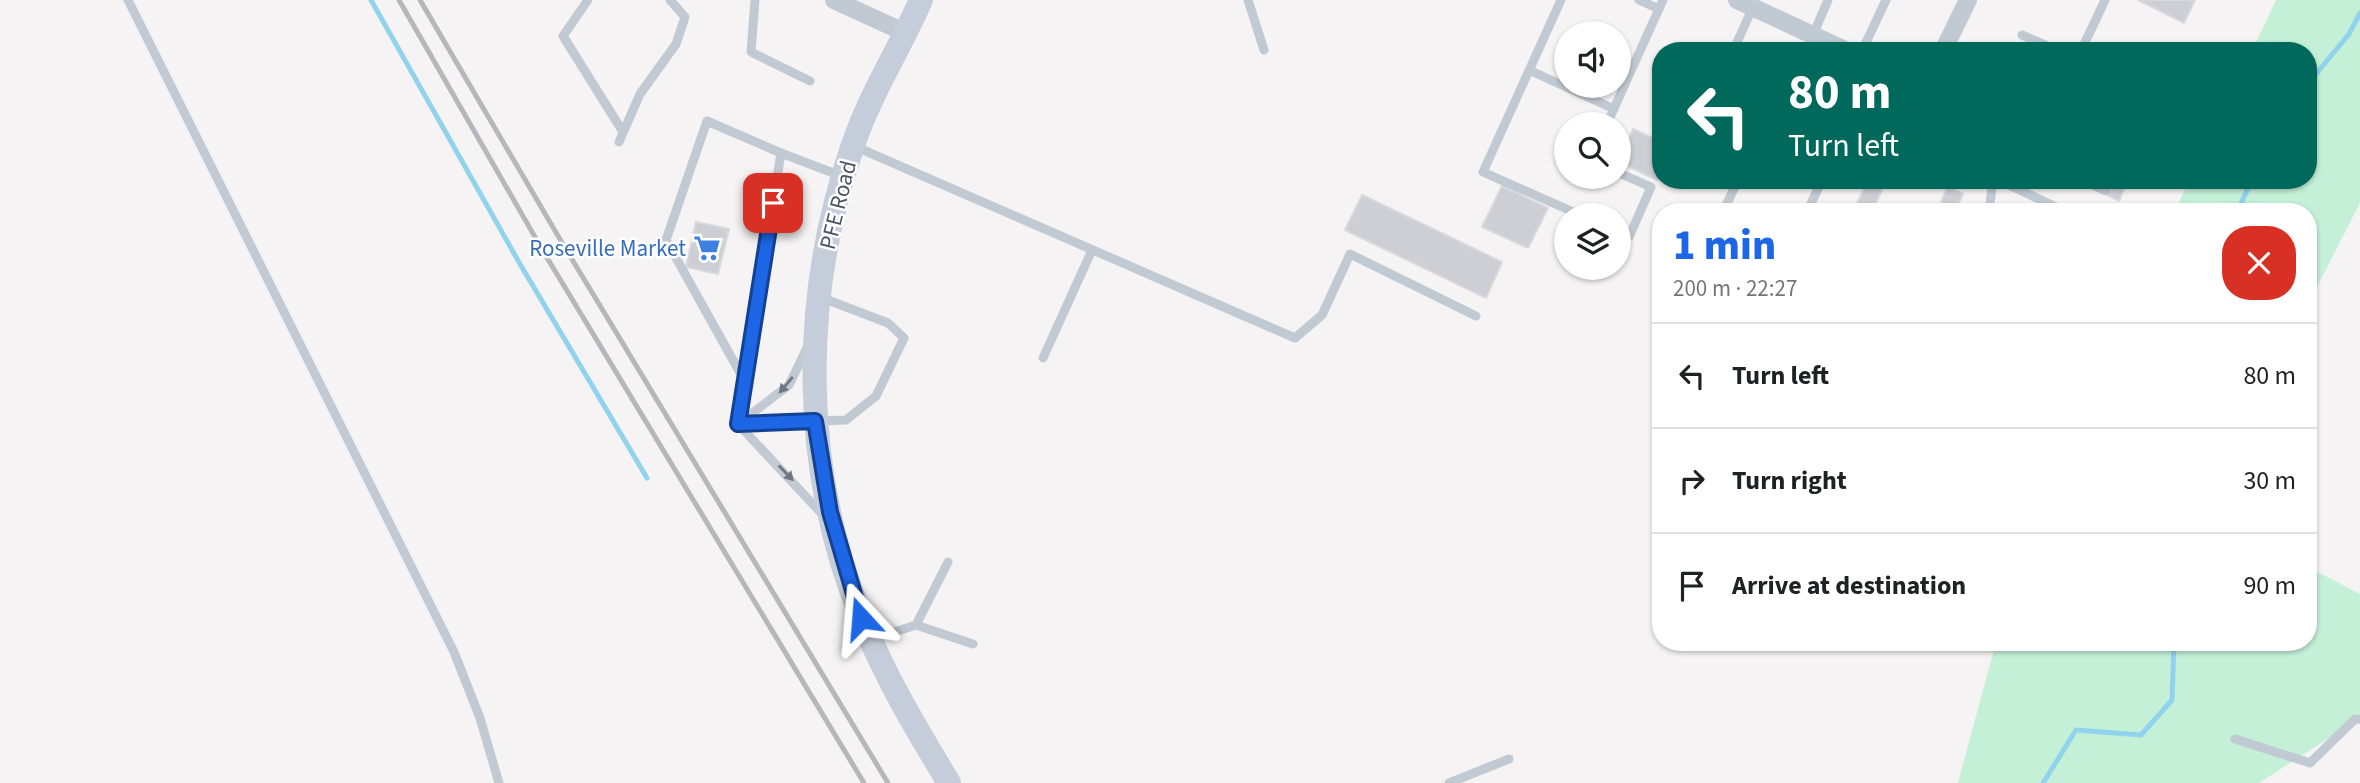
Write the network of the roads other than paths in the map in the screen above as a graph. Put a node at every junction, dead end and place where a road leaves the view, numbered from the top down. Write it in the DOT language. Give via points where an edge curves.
graph roads {
  1 [pos="128,0"];
  2 [pos="588,0"];
  3 [pos="670,0"];
  4 [pos="755,0"];
  5 [pos="834,0"];
  6 [pos="921,0"];
  7 [pos="1248,0"];
  8 [pos="1561,0"];
  9 [pos="1639,0"];
  10 [pos="1828,0"];
  11 [pos="1886,0"];
  12 [pos="1968,0"];
  13 [pos="2105,0"];
  14 [pos="1661,4"];
  15 [pos="1745,4"];
  16 [pos="906,33"];
  17 [pos="1813,35"];
  18 [pos="2022,35"];
  19 [pos="1735,42"];
  20 [pos="1828,42"];
  21 [pos="1866,42"];
  22 [pos="1947,42"];
  23 [pos="2038,42"];
  24 [pos="2085,42"];
  25 [pos="1264,50"];
  26 [pos="1529,70"];
  27 [pos="810,81"];
  28 [pos="1614,110"];
  29 [pos="623,132"];
  30 [pos="619,142"];
  31 [pos="853,145"];
  32 [pos="781,153"];
  33 [pos="843,177"];
  34 [pos="1631,178"];
  35 [pos="2016,189"];
  36 [pos="2102,189"];
  37 [pos="2106,191"];
  38 [pos="1554,203"];
  39 [pos="2047,203"];
  40 [pos="1631,232"];
  41 [pos="1092,250"];
  42 [pos="819,296"];
  43 [pos="1476,316"];
  44 [pos="816,331"];
  45 [pos="1042,358"];
  46 [pos="743,379"];
  47 [pos="815,423"];
  48 [pos="738,424"];
  49 [pos="834,527"];
  50 [pos="948,562"];
  51 [pos="916,625"];
  52 [pos="871,639"];
  53 [pos="973,644"];
  54 [pos="2360,719"];
  55 [pos="2235,739"];
  56 [pos="1508,759"];
  57 [pos="499,783"];
  58 [pos="948,783"];
  59 [pos="1449,783"];
  1 -- 57 [label="lane" via="445,635 471,691"];
  2 -- 29 [label="lane" via="563,36"];
  3 -- 29 [label="lane" via="685,17 676,44 640,94"];
  4 -- 27 [label="lane" via="751,51"];
  5 -- 16 [label="street"];
  6 -- 16 [label="main road, PFE Road"];
  7 -- 25 [label="lane"];
  8 -- 26 [label="lane"];
  9 -- 14 [label="lane"];
  10 -- 17 [label="lane"];
  11 -- 21 [label="lane"];
  12 -- 22 [label="street"];
  13 -- 24 [label="lane"];
  14 -- 28 [label="lane"];
  15 -- 17 [label="street"];
  15 -- 19 [label="lane"];
  16 -- 31 [label="main road, PFE Road"];
  17 -- 20 [label="street"];
  18 -- 23 [label="lane"];
  26 -- 28 [label="lane"];
  26 -- 38 [label="lane" via="1483,172"];
  29 -- 30 [label="lane"];
  31 -- 33 [label="main road, PFE Road"];
  31 -- 41 [label="lane"];
  32 -- 33 [label="lane"];
  32 -- 46 [label="lane"];
  32 -- 46 [label="lane" via="707,121 666,240"];
  33 -- 42 [label="main road, PFE Road"];
  34 -- 40 [label="lane" via="1651,187"];
  35 -- 39 [label="lane"];
  36 -- 37 [label="lane"];
  41 -- 43 [label="lane" via="1295,338 1322,315 1350,254"];
  41 -- 45 [label="lane"];
  42 -- 44 [label="main road, PFE Road"];
  42 -- 47 [label="lane" via="888,323 904,338 876,396 846,420"];
  44 -- 47 [label="main road, PFE Road"];
  44 -- 48 [label="lane, one-way" via="789,385"];
  46 -- 48 [label="lane"];
  47 -- 48 [label="lane"];
  47 -- 49 [label="main road, PFE Road"];
  48 -- 49 [label="lane, one-way"];
  49 -- 52 [label="main road, PFE Road"];
  50 -- 51 [label="lane"];
  51 -- 52 [label="lane"];
  51 -- 53 [label="lane"];
  52 -- 58 [label="main road, PFE Road"];
  54 -- 55 [label="lane" via="2310,762"];
  56 -- 59 [label="lane"];
}
